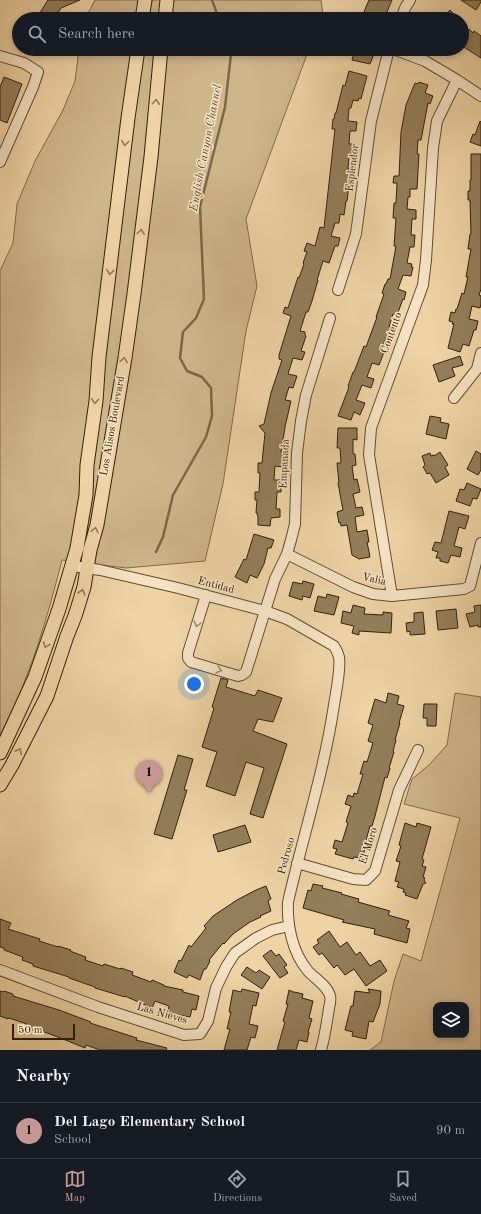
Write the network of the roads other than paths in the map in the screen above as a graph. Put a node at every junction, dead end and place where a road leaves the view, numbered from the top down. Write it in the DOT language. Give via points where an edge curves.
graph roads {
  1 [pos="145,0"];
  2 [pos="167,0"];
  3 [pos="410,0"];
  4 [pos="143,12"];
  5 [pos="166,12"];
  6 [pos="404,12"];
  7 [pos="0,56"];
  8 [pos="137,56"];
  9 [pos="160,56"];
  10 [pos="387,56"];
  11 [pos="412,56"];
  12 [pos="457,80"];
  13 [pos="481,96"];
  14 [pos="0,162"];
  15 [pos="338,290"];
  16 [pos="330,318"];
  17 [pos="481,353"];
  18 [pos="454,398"];
  19 [pos="481,543"];
  20 [pos="287,554"];
  21 [pos="73,566"];
  22 [pos="88,568"];
  23 [pos="206,595"];
  24 [pos="392,596"];
  25 [pos="266,611"];
  26 [pos="339,658"];
  27 [pos="418,750"];
  28 [pos="0,753"];
  29 [pos="0,785"];
  30 [pos="297,863"];
  31 [pos="289,926"];
  32 [pos="0,970"];
  33 [pos="321,1050"];
  1 -- 4 [label="main road"];
  2 -- 5 [label="main road"];
  3 -- 6 [label="street"];
  7 -- 14 [label="street" via="24,63 38,72"];
  8 -- 21 [label="main road, Los Alisos Boulevard, one-way" via="99,357 96,401 86,465 86,495"];
  22 -- 9 [label="main road, Los Alisos Boulevard, one-way" via="125,358 151,157"];
  10 -- 15 [label="street, Esplendor" via="371,121 356,234"];
  11 -- 12 [label="street"];
  12 -- 13 [label="street"];
  12 -- 24 [label="street, Contento" via="437,121 423,285 371,428 369,455"];
  16 -- 20 [label="street, Empanada" via="306,395 301,421 297,453 295,524"];
  17 -- 18 [label="street" via="477,369"];
  19 -- 24 [label="street, Valia" via="470,586 464,589"];
  20 -- 24 [label="street, Valia" via="353,587 373,594"];
  20 -- 25 [label="street, Empanada"];
  21 -- 22 [label="street, Entidad"];
  21 -- 28 [label="main road, Los Alisos Boulevard, one-way" via="35,677"];
  22 -- 23 [label="street, Entidad"];
  29 -- 22 [label="main road, Los Alisos Boulevard, one-way" via="47,696 75,616"];
  23 -- 25 [label="street, Entidad"];
  23 -- 25 [label="street, Empanada, one-way" via="188,658 191,662 238,676 246,672"];
  25 -- 26 [label="street, Entidad" via="287,619 334,646"];
  26 -- 30 [label="street, Pedroso" via="337,689 326,753"];
  27 -- 30 [label="street, El Moro" via="399,790 375,871 366,880 353,879"];
  30 -- 31 [label="street, Pedroso" via="288,902"];
  31 -- 32 [label="street, Las Nieves" via="272,930 235,953 216,988 208,1021 200,1034 184,1035 98,1007"];
  31 -- 33 [label="street, Pedroso" via="292,939 307,970 326,988 330,996"];
}
